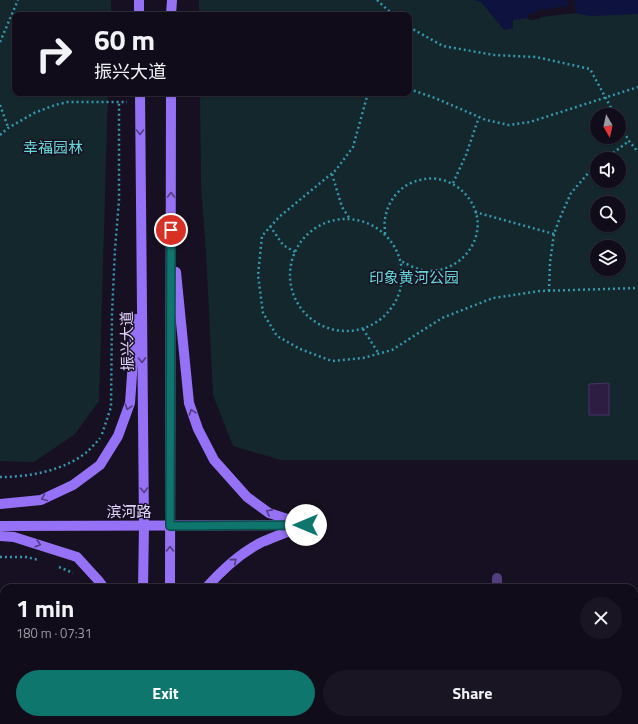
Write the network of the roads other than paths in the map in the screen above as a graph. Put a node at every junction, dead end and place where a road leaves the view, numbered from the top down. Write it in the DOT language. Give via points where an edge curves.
graph roads {
  1 [pos="139,0"];
  2 [pos="172,0"];
  3 [pos="139,12"];
  4 [pos="172,12"];
  5 [pos="171,96"];
  6 [pos="140,97"];
  7 [pos="171,214"];
  8 [pos="141,243"];
  9 [pos="0,504"];
  10 [pos="306,525"];
  11 [pos="0,526"];
  12 [pos="144,526"];
  13 [pos="170,526"];
  14 [pos="0,536"];
  15 [pos="101,584"];
  16 [pos="143,584"];
  17 [pos="170,584"];
  18 [pos="210,584"];
  1 -- 3 [label="main road"];
  2 -- 4 [label="main road"];
  7 -- 5 [label="main road, one-way"];
  6 -- 8 [label="main road, 振兴大道, one-way"];
  10 -- 7 [label="main road, one-way" via="269,514 247,497 214,460 198,429 189,403"];
  7 -- 13 [label="main road"];
  8 -- 9 [label="main road, one-way" via="130,403 118,436 100,465 73,485 41,500"];
  8 -- 12 [label="main road, 振兴大道, one-way"];
  10 -- 13 [label="main road, 滨河路"];
  18 -- 10 [label="main road, one-way" via="238,556 262,542"];
  11 -- 12 [label="main road, 滨河路"];
  12 -- 13 [label="main road, 滨河路"];
  12 -- 16 [label="main road, 振兴大道"];
  17 -- 13 [label="main road, one-way"];
  14 -- 15 [label="main road, one-way" via="14,537 77,557"];
}
